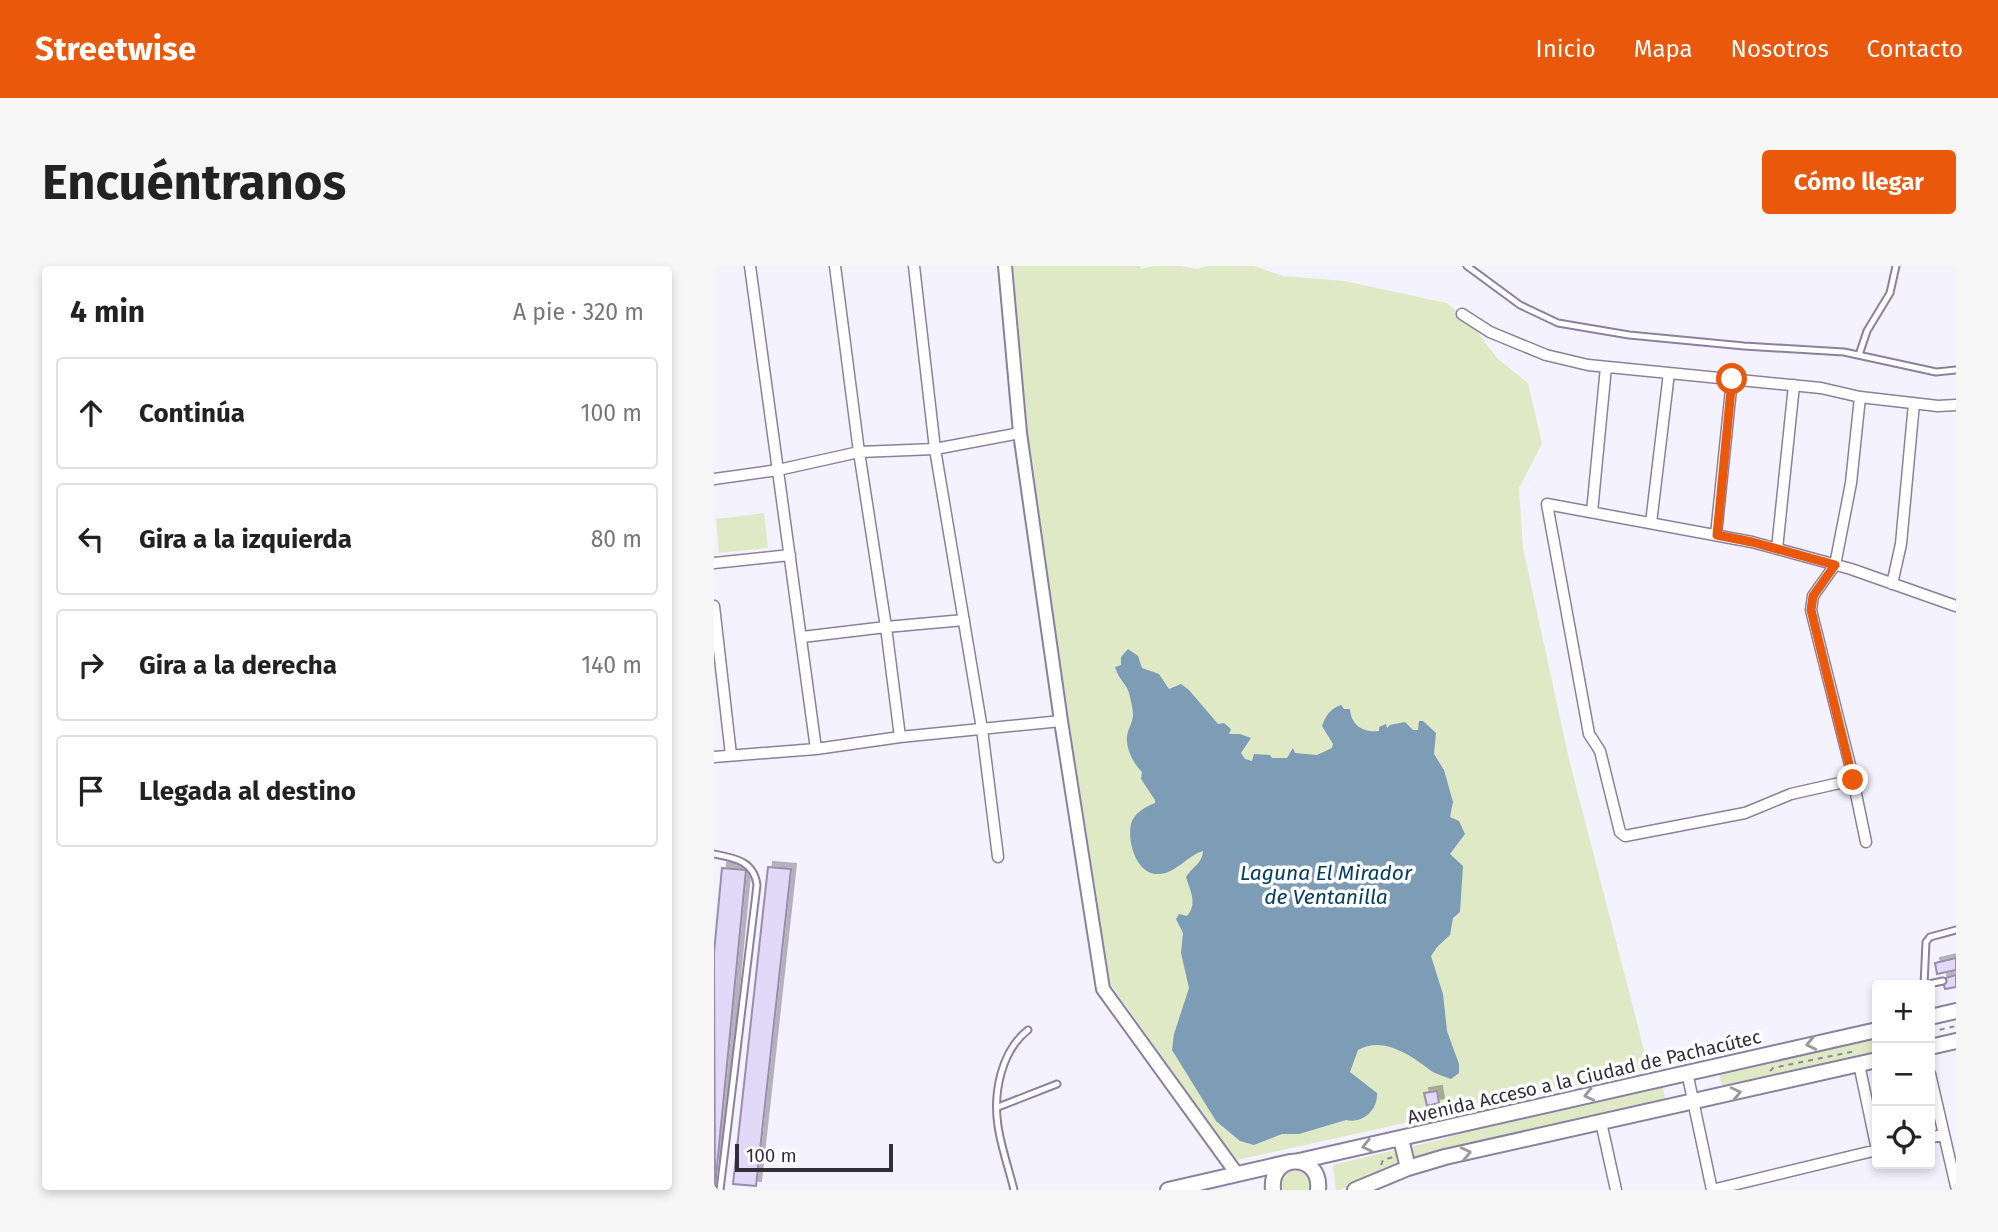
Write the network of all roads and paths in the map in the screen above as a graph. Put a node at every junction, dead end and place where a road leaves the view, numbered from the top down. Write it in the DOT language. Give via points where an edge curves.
graph roads {
  1 [pos="750,266"];
  2 [pos="835,266"];
  3 [pos="914,266"];
  4 [pos="1005,266"];
  5 [pos="1467,266"];
  6 [pos="1896,266"];
  7 [pos="1462,314"];
  8 [pos="1859,355"];
  9 [pos="1606,367"];
  10 [pos="1956,370"];
  11 [pos="1669,373"];
  12 [pos="1732,379"];
  13 [pos="1794,385"];
  14 [pos="1860,397"];
  15 [pos="1914,403"];
  16 [pos="1956,405"];
  17 [pos="1020,433"];
  18 [pos="935,449"];
  19 [pos="859,452"];
  20 [pos="778,470"];
  21 [pos="714,479"];
  22 [pos="1592,512"];
  23 [pos="1651,523"];
  24 [pos="1717,535"];
  25 [pos="1777,549"];
  26 [pos="790,555"];
  27 [pos="714,563"];
  28 [pos="1835,565"];
  29 [pos="1892,584"];
  30 [pos="1956,593"];
  31 [pos="714,606"];
  32 [pos="1954,606"];
  33 [pos="964,620"];
  34 [pos="886,626"];
  35 [pos="802,637"];
  36 [pos="1061,721"];
  37 [pos="982,729"];
  38 [pos="900,737"];
  39 [pos="816,749"];
  40 [pos="731,755"];
  41 [pos="714,757"];
  42 [pos="1853,780"];
  43 [pos="1866,842"];
  44 [pos="714,854"];
  45 [pos="998,857"];
  46 [pos="1956,930"];
  47 [pos="1924,980"];
  48 [pos="1943,981"];
  49 [pos="1935,983"];
  50 [pos="1956,1011"];
  51 [pos="1935,1016"];
  52 [pos="1956,1026"];
  53 [pos="1028,1030"];
  54 [pos="1872,1031"];
  55 [pos="1935,1031"];
  56 [pos="1956,1041"];
  57 [pos="1935,1047"];
  58 [pos="1872,1061"];
  59 [pos="1859,1064"];
  60 [pos="1687,1072"];
  61 [pos="1058,1084"];
  62 [pos="1935,1095"];
  63 [pos="1694,1102"];
  64 [pos="998,1107"];
  65 [pos="1601,1122"];
  66 [pos="1872,1126"];
  67 [pos="1944,1134"];
  68 [pos="1935,1137"];
  69 [pos="1401,1139"];
  70 [pos="1872,1151"];
  71 [pos="1294,1161"];
  72 [pos="1408,1168"];
  73 [pos="1237,1174"];
  74 [pos="1956,1186"];
  75 [pos="1272,1189"];
  76 [pos="720,1190"];
  77 [pos="1014,1190"];
  78 [pos="1168,1190"];
  79 [pos="1318,1190"];
  80 [pos="1355,1190"];
  81 [pos="1616,1190"];
  82 [pos="1712,1190"];
  1 -- 20 [label="street"];
  2 -- 19 [label="street"];
  3 -- 18 [label="street"];
  4 -- 17 [label="street"];
  5 -- 8 [label="lane" via="1520,305 1558,323 1588,330"];
  6 -- 8 [label="lane" via="1890,293 1867,331"];
  7 -- 9 [label="street" via="1490,332 1546,355"];
  8 -- 10 [label="lane" via="1936,372"];
  9 -- 11 [label="street"];
  9 -- 22 [label="street"];
  11 -- 12 [label="street"];
  11 -- 23 [label="street"];
  12 -- 13 [label="street"];
  12 -- 24 [label="street"];
  13 -- 14 [label="street"];
  13 -- 25 [label="street"];
  14 -- 15 [label="street"];
  14 -- 28 [label="street" via="1851,483"];
  15 -- 16 [label="street"];
  15 -- 29 [label="street" via="1904,520"];
  17 -- 18 [label="street"];
  17 -- 36 [label="street"];
  18 -- 19 [label="street"];
  18 -- 33 [label="street"];
  19 -- 20 [label="street"];
  19 -- 34 [label="street"];
  20 -- 21 [label="street"];
  20 -- 26 [label="street"];
  22 -- 23 [label="street"];
  22 -- 42 [label="street" via="1548,504 1589,734 1600,751 1620,832 1625,836 1745,813 1791,794"];
  23 -- 24 [label="street"];
  24 -- 25 [label="street"];
  25 -- 28 [label="street"];
  26 -- 27 [label="street"];
  26 -- 35 [label="street"];
  28 -- 29 [label="street"];
  28 -- 42 [label="street" via="1813,596 1811,610"];
  29 -- 32 [label="street"];
  30 -- 32 [label="street"];
  31 -- 40 [label="street"];
  33 -- 34 [label="street"];
  33 -- 37 [label="street"];
  34 -- 35 [label="street"];
  34 -- 38 [label="street"];
  35 -- 39 [label="street"];
  36 -- 37 [label="street"];
  36 -- 73 [label="street" via="1103,989"];
  37 -- 38 [label="street"];
  37 -- 45 [label="street"];
  38 -- 39 [label="street"];
  39 -- 40 [label="street"];
  40 -- 41 [label="street"];
  42 -- 43 [label="street"];
  44 -- 76 [label="lane" via="735,858 749,867 757,885"];
  46 -- 47 [label="lane" via="1926,942"];
  48 -- 49 [label="lane"];
  50 -- 51 [label="main road"];
  52 -- 55 [label="path"];
  53 -- 64 [label="lane" via="1009,1051 1000,1077"];
  54 -- 60 [label="main road, Avenida Acceso a la Ciudad de Pachacútec, one-way"];
  56 -- 57 [label="main road"];
  58 -- 59 [label="main road"];
  63 -- 59 [label="main road, one-way"];
  59 -- 66 [label="street"];
  60 -- 63 [label="street"];
  60 -- 69 [label="main road, Avenida Acceso a la Ciudad de Pachacútec, one-way"];
  61 -- 64 [label="lane"];
  62 -- 67 [label="street"];
  63 -- 65 [label="main road"];
  63 -- 82 [label="street"];
  64 -- 77 [label="lane"];
  72 -- 65 [label="main road, one-way"];
  65 -- 81 [label="street"];
  67 -- 68 [label="street"];
  67 -- 74 [label="street"];
  69 -- 71 [label="main road, Avenida Acceso a la Ciudad de Pachacútec, one-way"];
  69 -- 72 [label="main road"];
  70 -- 82 [label="street"];
  71 -- 73 [label="main road, Avenida Acceso a la Ciudad de Pachacútec"];
  71 -- 75 [label="main road" via="1278,1168"];
  71 -- 79 [label="main road" via="1306,1163 1316,1174"];
  72 -- 80 [label="main road"];
  73 -- 75 [label="main road"];
  73 -- 78 [label="main road, Avenida Acceso a la Ciudad de Pachacútec"];
}
